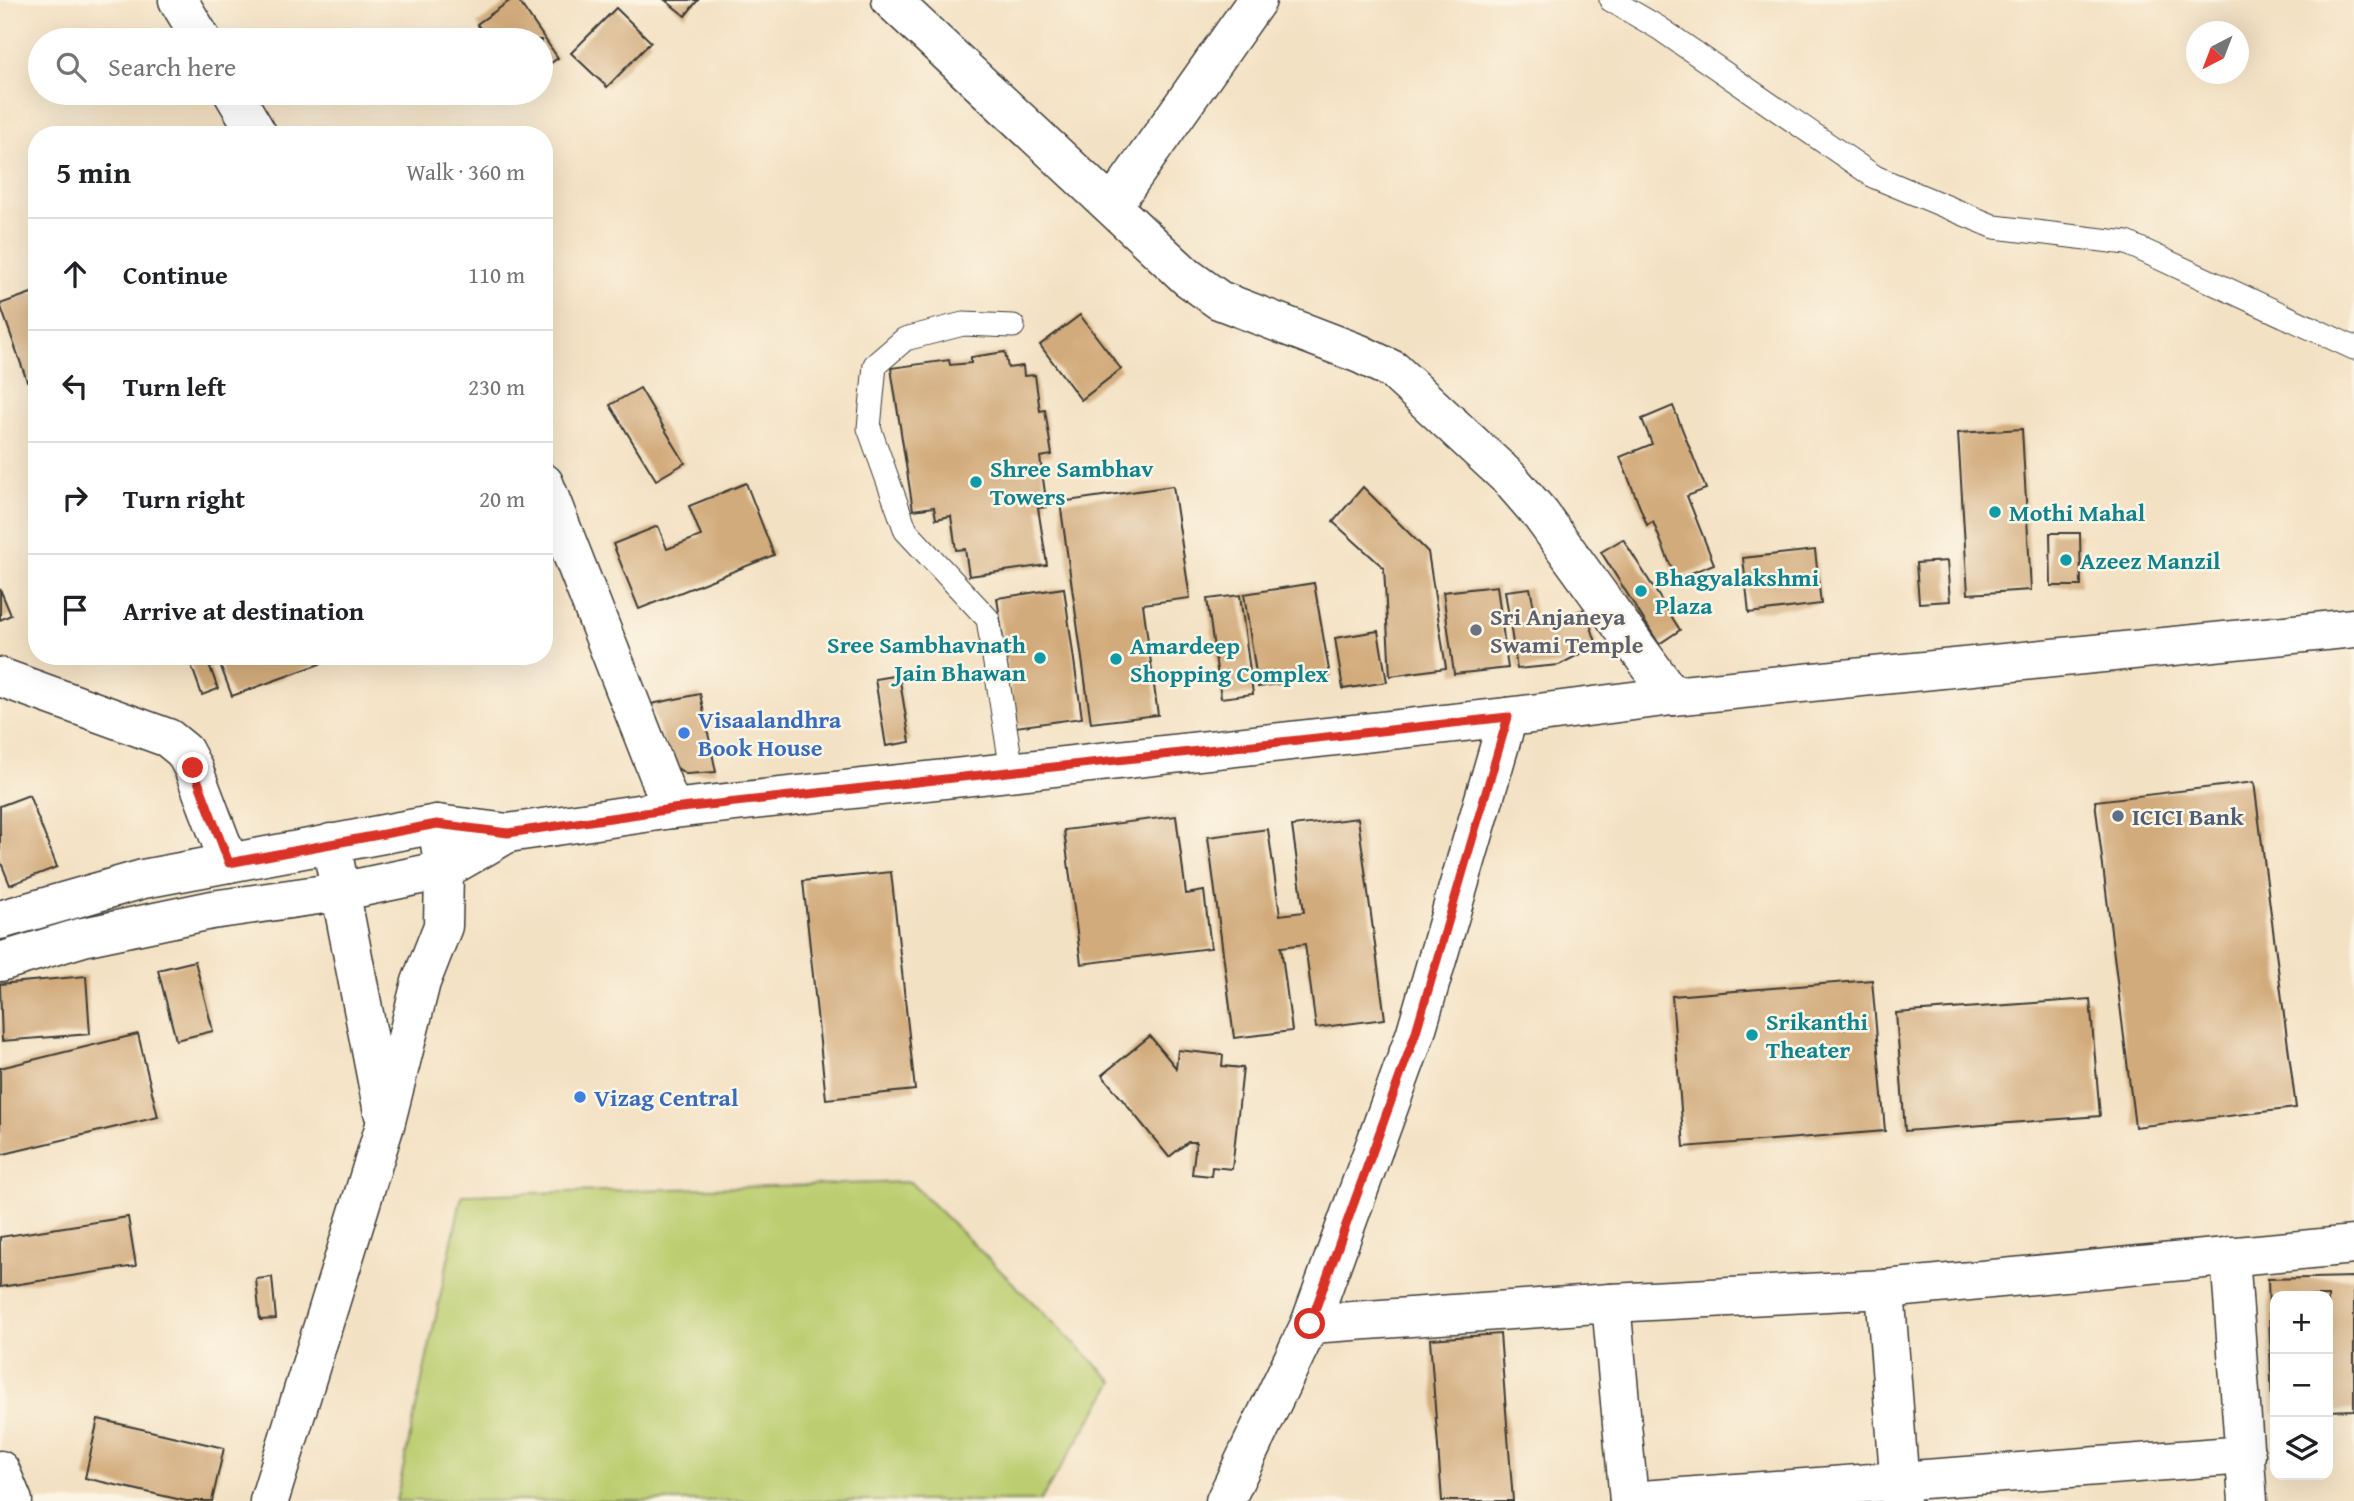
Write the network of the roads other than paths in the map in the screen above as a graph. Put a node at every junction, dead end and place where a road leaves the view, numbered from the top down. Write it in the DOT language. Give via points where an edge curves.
graph roads {
  1 [pos="178,0"];
  2 [pos="891,0"];
  3 [pos="1257,0"];
  4 [pos="1611,0"];
  5 [pos="195,28"];
  6 [pos="240,105"];
  7 [pos="253,126"];
  8 [pos="1112,206"];
  9 [pos="1013,326"];
  10 [pos="2354,348"];
  11 [pos="553,506"];
  12 [pos="2354,628"];
  13 [pos="0,677"];
  14 [pos="1672,696"];
  15 [pos="1508,717"];
  16 [pos="1012,771"];
  17 [pos="672,809"];
  18 [pos="437,824"];
  19 [pos="508,833"];
  20 [pos="331,843"];
  21 [pos="229,863"];
  22 [pos="444,870"];
  23 [pos="339,892"];
  24 [pos="0,920"];
  25 [pos="0,962"];
  26 [pos="385,1125"];
  27 [pos="2354,1245"];
  28 [pos="2230,1256"];
  29 [pos="1885,1289"];
  30 [pos="1611,1303"];
  31 [pos="1310,1324"];
  32 [pos="2246,1455"];
  33 [pos="0,1470"];
  34 [pos="1899,1491"];
  35 [pos="13,1501"];
  36 [pos="269,1501"];
  37 [pos="1225,1501"];
  38 [pos="1629,1501"];
  39 [pos="2248,1501"];
  1 -- 5 [label="street"];
  2 -- 8 [label="street"];
  3 -- 8 [label="street"];
  4 -- 10 [label="lane" via="1875,177 1995,227 2127,243"];
  6 -- 7 [label="street"];
  8 -- 14 [label="street" via="1187,277 1219,300 1393,370 1509,478 1541,515"];
  9 -- 16 [label="lane" via="963,324 905,340 875,365 869,428 906,531 988,619"];
  11 -- 17 [label="street"];
  12 -- 14 [label="street"];
  13 -- 21 [label="street" via="169,738 184,751 193,768"];
  14 -- 15 [label="street"];
  15 -- 16 [label="street"];
  15 -- 31 [label="street" via="1415,1035"];
  16 -- 17 [label="street"];
  17 -- 19 [label="street"];
  18 -- 19 [label="street"];
  18 -- 20 [label="street"];
  18 -- 22 [label="street"];
  19 -- 22 [label="street"];
  20 -- 21 [label="street"];
  20 -- 23 [label="street"];
  21 -- 24 [label="street" via="143,879"];
  22 -- 23 [label="street"];
  22 -- 26 [label="street" via="443,926 421,982"];
  23 -- 25 [label="street" via="212,910 83,937"];
  23 -- 26 [label="street"];
  26 -- 36 [label="street"];
  27 -- 28 [label="street"];
  28 -- 29 [label="street"];
  28 -- 32 [label="street"];
  29 -- 30 [label="street"];
  29 -- 34 [label="street"];
  30 -- 31 [label="street"];
  30 -- 38 [label="street"];
  31 -- 37 [label="street"];
  32 -- 34 [label="street"];
  32 -- 39 [label="street"];
  33 -- 35 [label="street"];
  34 -- 38 [label="street"];
}
